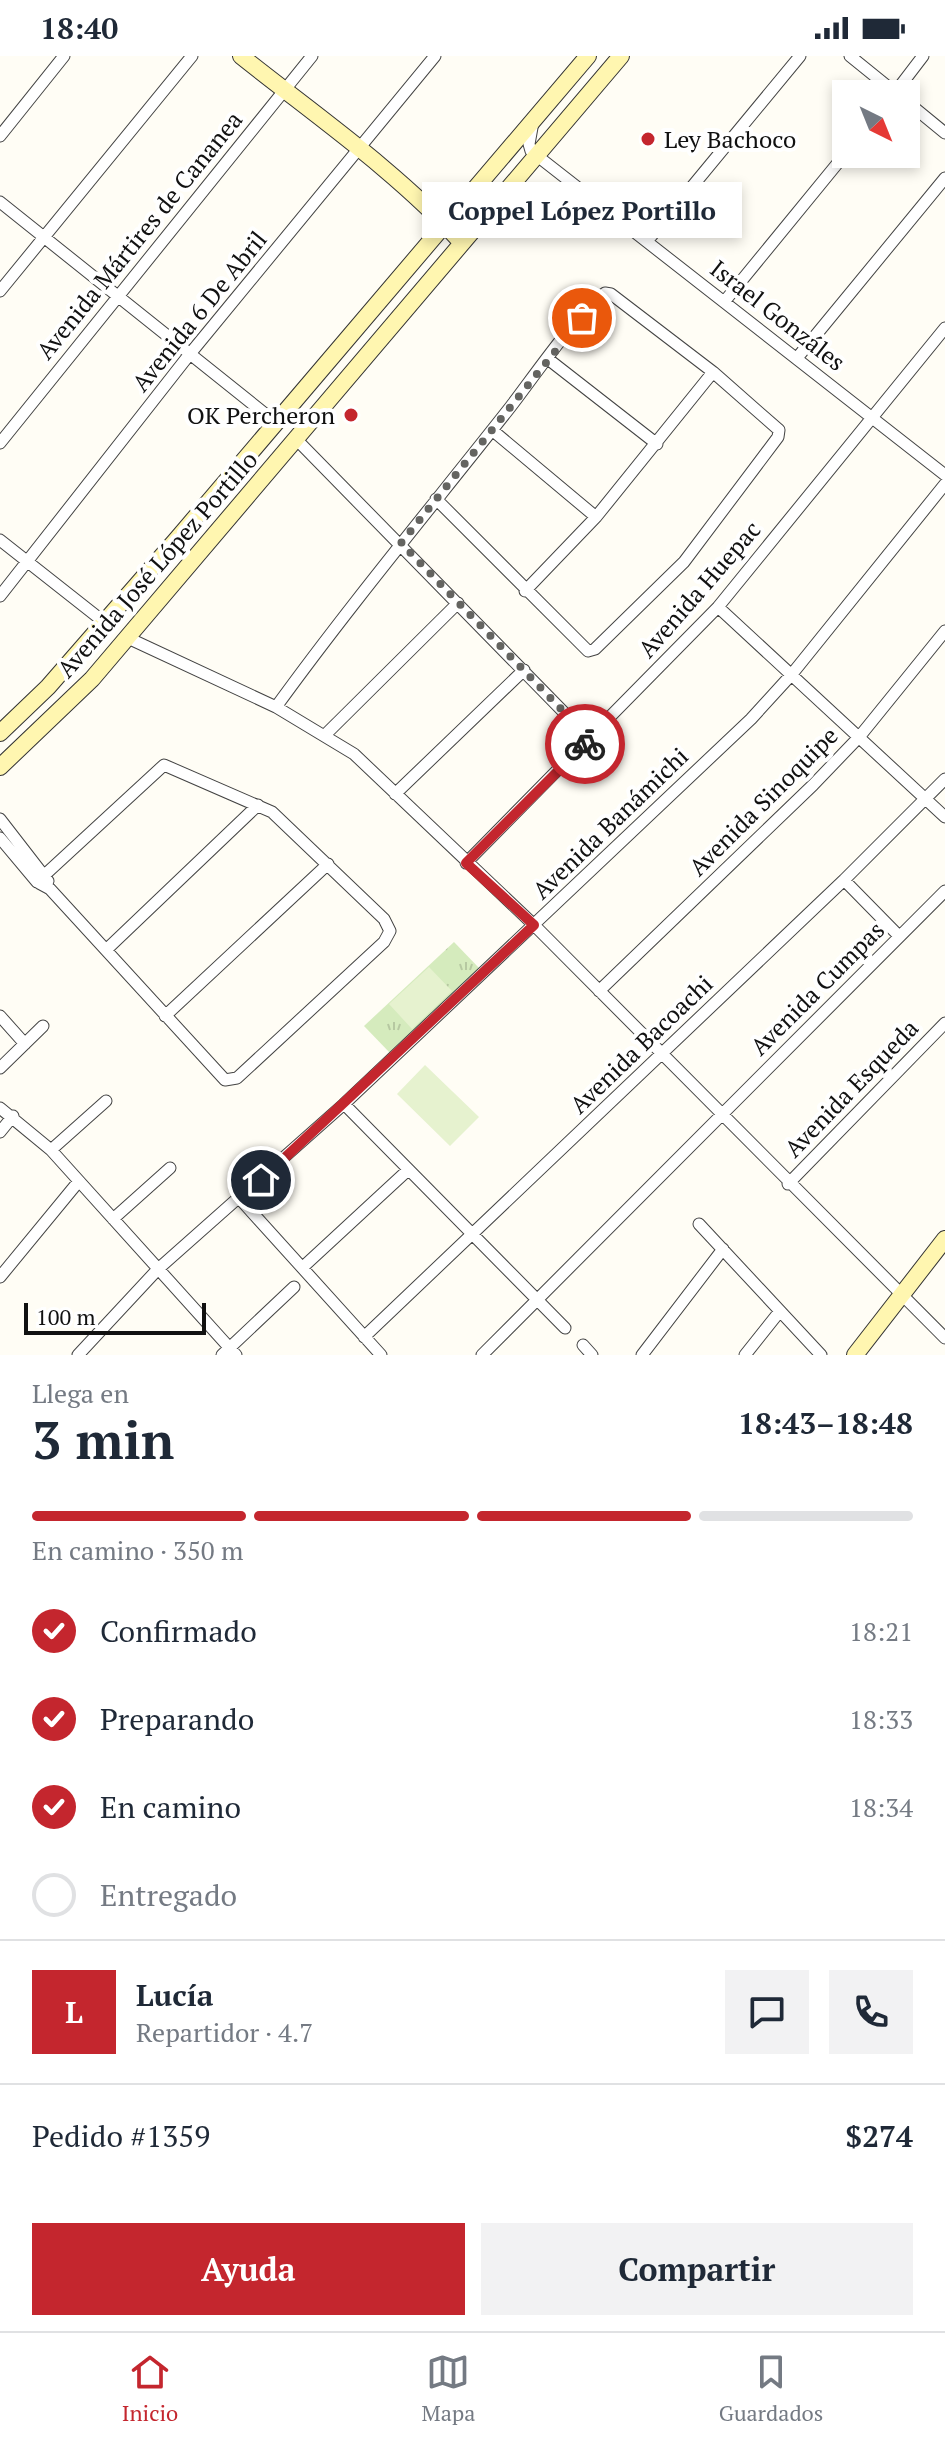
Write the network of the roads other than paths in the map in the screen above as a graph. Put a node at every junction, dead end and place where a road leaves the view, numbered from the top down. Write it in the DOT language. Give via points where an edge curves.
graph roads {
  1 [pos="64,56"];
  2 [pos="192,56"];
  3 [pos="241,56"];
  4 [pos="312,56"];
  5 [pos="435,56"];
  6 [pos="588,56"];
  7 [pos="621,56"];
  8 [pos="800,56"];
  9 [pos="850,56"];
  10 [pos="923,56"];
  11 [pos="879,80"];
  12 [pos="906,80"];
  13 [pos="285,91"];
  14 [pos="920,112"];
  15 [pos="533,121"];
  16 [pos="945,133"];
  17 [pos="0,136"];
  18 [pos="359,151"];
  19 [pos="536,155"];
  20 [pos="834,168"];
  21 [pos="945,178"];
  22 [pos="0,202"];
  23 [pos="444,223"];
  24 [pos="44,237"];
  25 [pos="648,240"];
  26 [pos="462,243"];
  27 [pos="0,291"];
  28 [pos="118,298"];
  29 [pos="724,302"];
  30 [pos="945,328"];
  31 [pos="189,355"];
  32 [pos="797,358"];
  33 [pos="548,359"];
  34 [pos="713,372"];
  35 [pos="871,417"];
  36 [pos="274,421"];
  37 [pos="492,430"];
  38 [pos="297,440"];
  39 [pos="0,443"];
  40 [pos="657,444"];
  41 [pos="945,475"];
  42 [pos="945,484"];
  43 [pos="436,499"];
  44 [pos="596,517"];
  45 [pos="177,539"];
  46 [pos="0,540"];
  47 [pos="401,543"];
  48 [pos="27,562"];
  49 [pos="525,591"];
  50 [pos="0,596"];
  51 [pos="458,603"];
  52 [pos="718,607"];
  53 [pos="104,622"];
  54 [pos="945,631"];
  55 [pos="128,638"];
  56 [pos="524,670"];
  57 [pos="792,674"];
  58 [pos="69,701"];
  59 [pos="276,707"];
  60 [pos="0,733"];
  61 [pos="326,734"];
  62 [pos="860,736"];
  63 [pos="590,739"];
  64 [pos="0,767"];
  65 [pos="945,779"];
  66 [pos="395,794"];
  67 [pos="927,800"];
  68 [pos="258,805"];
  69 [pos="945,817"];
  70 [pos="0,819"];
  71 [pos="0,838"];
  72 [pos="466,863"];
  73 [pos="328,864"];
  74 [pos="42,878"];
  75 [pos="844,880"];
  76 [pos="945,891"];
  77 [pos="534,925"];
  78 [pos="899,936"];
  79 [pos="106,950"];
  80 [pos="599,991"];
  81 [pos="0,1016"];
  82 [pos="165,1016"];
  83 [pos="945,1023"];
  84 [pos="43,1026"];
  85 [pos="25,1044"];
  86 [pos="661,1056"];
  87 [pos="0,1068"];
  88 [pos="106,1101"];
  89 [pos="344,1104"];
  90 [pos="0,1108"];
  91 [pos="13,1116"];
  92 [pos="720,1116"];
  93 [pos="0,1132"];
  94 [pos="51,1150"];
  95 [pos="170,1168"];
  96 [pos="408,1170"];
  97 [pos="79,1181"];
  98 [pos="788,1184"];
  99 [pos="240,1199"];
  100 [pos="113,1219"];
  101 [pos="699,1224"];
  102 [pos="472,1236"];
  103 [pos="945,1239"];
  104 [pos="723,1249"];
  105 [pos="303,1267"];
  106 [pos="158,1269"];
  107 [pos="0,1277"];
  108 [pos="294,1287"];
  109 [pos="901,1294"];
  110 [pos="537,1300"];
  111 [pos="780,1311"];
  112 [pos="565,1328"];
  113 [pos="364,1337"];
  114 [pos="945,1338"];
  115 [pos="583,1345"];
  116 [pos="229,1352"];
  117 [pos="78,1355"];
  118 [pos="381,1355"];
  119 [pos="482,1355"];
  120 [pos="592,1355"];
  121 [pos="642,1355"];
  122 [pos="745,1355"];
  123 [pos="821,1355"];
  124 [pos="855,1355"];
  1 -- 17 [label="street"];
  2 -- 24 [label="street"];
  3 -- 13 [label="main road"];
  4 -- 13 [label="street, Avenida Mártires de Cananea"];
  5 -- 18 [label="street, Avenida 6 De Abril"];
  6 -- 15 [label="main road, Avenida José López Portillo"];
  7 -- 19 [label="main road, Avenida José López Portillo"];
  8 -- 25 [label="street"];
  9 -- 11 [label="street"];
  10 -- 12 [label="street"];
  13 -- 18 [label="main road"];
  13 -- 28 [label="street, Avenida Mártires de Cananea"];
  14 -- 16 [label="street"];
  15 -- 19 [label="street" via="529,144"];
  15 -- 23 [label="main road, Avenida José López Portillo"];
  18 -- 23 [label="main road"];
  18 -- 31 [label="street, Avenida 6 De Abril"];
  19 -- 25 [label="street, Israel Gonzáles"];
  19 -- 26 [label="main road, Avenida José López Portillo"];
  20 -- 29 [label="street"];
  21 -- 32 [label="street"];
  22 -- 24 [label="street"];
  23 -- 26 [label="main road"];
  23 -- 36 [label="main road, Avenida José López Portillo"];
  24 -- 27 [label="street"];
  24 -- 28 [label="street"];
  25 -- 29 [label="street, Israel Gonzáles"];
  26 -- 38 [label="main road, Avenida José López Portillo"];
  28 -- 31 [label="street"];
  28 -- 39 [label="street, Avenida Mártires de Cananea"];
  29 -- 32 [label="street, Israel Gonzáles"];
  30 -- 35 [label="street, Avenida Huepac"];
  31 -- 36 [label="street"];
  31 -- 48 [label="street, Avenida 6 De Abril"];
  32 -- 35 [label="street, Israel Gonzáles"];
  33 -- 34 [label="street" via="605,293"];
  33 -- 37 [label="street"];
  33 -- 40 [label="street"];
  34 -- 40 [label="street"];
  34 -- 49 [label="street" via="780,434 684,562 588,651"];
  35 -- 41 [label="street, Israel Gonzáles"];
  35 -- 52 [label="street, Avenida Huepac"];
  36 -- 45 [label="main road, Avenida José López Portillo"];
  37 -- 43 [label="street"];
  37 -- 44 [label="street"];
  38 -- 47 [label="street"];
  38 -- 55 [label="main road, Avenida José López Portillo"];
  40 -- 44 [label="street"];
  42 -- 57 [label="street, Avenida Banámichi"];
  43 -- 47 [label="street"];
  43 -- 49 [label="street"];
  44 -- 49 [label="street"];
  45 -- 53 [label="main road, Avenida José López Portillo"];
  45 -- 55 [label="main road" via="122,615"];
  46 -- 48 [label="street"];
  47 -- 51 [label="street"];
  47 -- 59 [label="street"];
  48 -- 50 [label="street, Avenida 6 De Abril"];
  48 -- 53 [label="street"];
  51 -- 56 [label="street"];
  51 -- 61 [label="street"];
  52 -- 57 [label="street"];
  52 -- 63 [label="street, Avenida Huepac"];
  53 -- 58 [label="main road" via="104,656"];
  53 -- 60 [label="main road, Avenida José López Portillo"];
  54 -- 62 [label="street, Avenida Sinoquipe"];
  55 -- 58 [label="main road, Avenida José López Portillo"];
  55 -- 59 [label="street"];
  56 -- 63 [label="street"];
  56 -- 66 [label="street"];
  57 -- 62 [label="street"];
  57 -- 77 [label="street, Avenida Banámichi"];
  58 -- 64 [label="main road, Avenida José López Portillo"];
  59 -- 61 [label="street"];
  61 -- 66 [label="street"];
  62 -- 67 [label="street"];
  62 -- 80 [label="street, Avenida Sinoquipe"];
  63 -- 72 [label="street, Avenida Huepac"];
  65 -- 67 [label="street, Avenida Bacoachi"];
  66 -- 72 [label="street"];
  67 -- 69 [label="street"];
  67 -- 75 [label="street, Avenida Bacoachi"];
  68 -- 73 [label="street" via="281,819"];
  68 -- 74 [label="street" via="164,765"];
  68 -- 79 [label="street"];
  70 -- 74 [label="street"];
  71 -- 74 [label="street"];
  72 -- 77 [label="street"];
  73 -- 82 [label="street"];
  73 -- 82 [label="street" via="388,924 384,942 231,1081 211,1068"];
  74 -- 79 [label="street"];
  75 -- 78 [label="street"];
  75 -- 86 [label="street, Avenida Bacoachi"];
  76 -- 78 [label="street, Avenida Cumpas"];
  77 -- 80 [label="street"];
  77 -- 89 [label="street, Avenida Banámichi"];
  78 -- 92 [label="street, Avenida Cumpas"];
  79 -- 82 [label="street"];
  80 -- 86 [label="street"];
  81 -- 85 [label="street"];
  83 -- 98 [label="street, Avenida Esqueda"];
  84 -- 85 [label="street"];
  85 -- 87 [label="street"];
  86 -- 92 [label="street"];
  86 -- 102 [label="street, Avenida Bacoachi"];
  88 -- 94 [label="street"];
  89 -- 96 [label="street"];
  89 -- 99 [label="street, Avenida Banámichi"];
  90 -- 91 [label="street"];
  91 -- 93 [label="street"];
  91 -- 94 [label="street"];
  92 -- 98 [label="street"];
  92 -- 110 [label="street, Avenida Cumpas"];
  94 -- 97 [label="street"];
  95 -- 100 [label="street"];
  96 -- 102 [label="street"];
  96 -- 105 [label="street"];
  97 -- 100 [label="street"];
  97 -- 107 [label="street"];
  98 -- 109 [label="street"];
  99 -- 105 [label="street"];
  99 -- 106 [label="street, Avenida Banámichi"];
  100 -- 106 [label="street"];
  101 -- 104 [label="street"];
  102 -- 110 [label="street"];
  102 -- 113 [label="street, Avenida Bacoachi"];
  103 -- 109 [label="main road"];
  104 -- 111 [label="street"];
  104 -- 121 [label="street"];
  105 -- 113 [label="street"];
  106 -- 116 [label="street"];
  106 -- 117 [label="street, Avenida Banámichi"];
  108 -- 116 [label="street"];
  109 -- 114 [label="street"];
  109 -- 124 [label="main road"];
  110 -- 112 [label="street"];
  110 -- 119 [label="street, Avenida Cumpas"];
  111 -- 122 [label="street"];
  111 -- 123 [label="street"];
  113 -- 118 [label="street"];
  115 -- 120 [label="street"];
}
